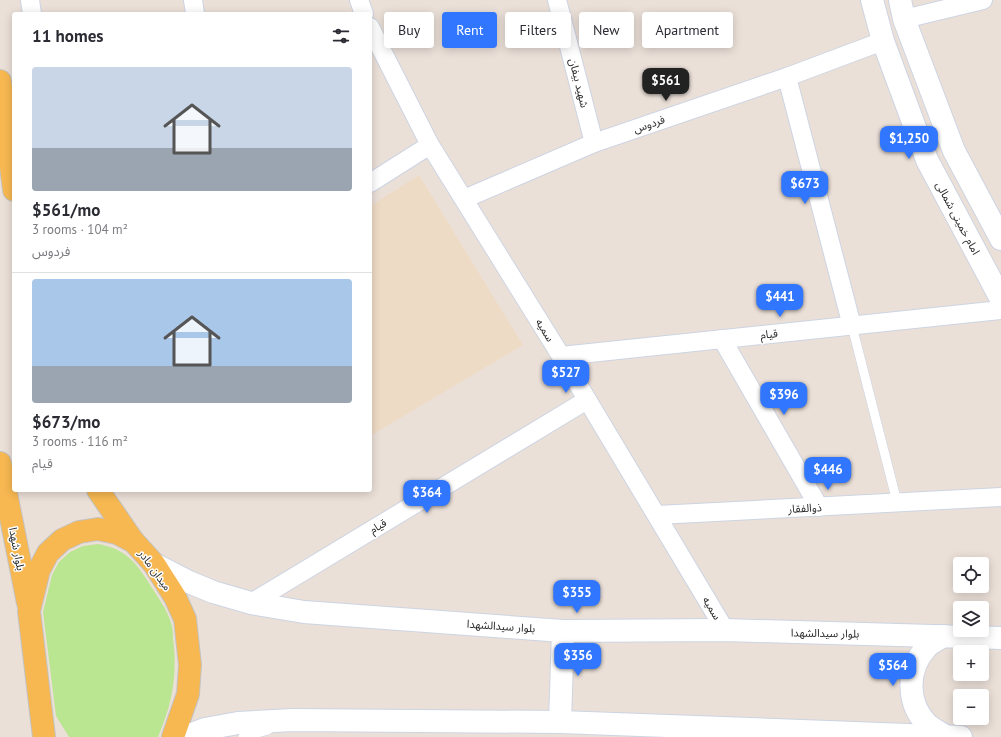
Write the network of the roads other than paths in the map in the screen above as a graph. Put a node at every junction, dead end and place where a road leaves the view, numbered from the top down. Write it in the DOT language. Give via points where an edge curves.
graph roads {
  1 [pos="30,0"];
  2 [pos="193,0"];
  3 [pos="359,0"];
  4 [pos="557,0"];
  5 [pos="872,0"];
  6 [pos="983,0"];
  7 [pos="902,10"];
  8 [pos="32,12"];
  9 [pos="195,12"];
  10 [pos="363,12"];
  11 [pos="372,31"];
  12 [pos="882,41"];
  13 [pos="787,77"];
  14 [pos="0,81"];
  15 [pos="594,143"];
  16 [pos="430,144"];
  17 [pos="12,174"];
  18 [pos="372,182"];
  19 [pos="464,199"];
  20 [pos="1001,239"];
  21 [pos="1001,299"];
  22 [pos="1001,310"];
  23 [pos="852,326"];
  24 [pos="722,339"];
  25 [pos="562,356"];
  26 [pos="587,400"];
  27 [pos="0,464"];
  28 [pos="12,476"];
  29 [pos="99,492"];
  30 [pos="1001,497"];
  31 [pos="897,502"];
  32 [pos="819,507"];
  33 [pos="656,516"];
  34 [pos="134,542"];
  35 [pos="154,564"];
  36 [pos="251,603"];
  37 [pos="29,611"];
  38 [pos="725,630"];
  39 [pos="563,631"];
  40 [pos="943,636"];
  41 [pos="1001,638"];
  42 [pos="304,720"];
  43 [pos="560,722"];
  44 [pos="46,732"];
  45 [pos="787,733"];
  46 [pos="953,736"];
  47 [pos="173,737"];
  48 [pos="184,737"];
  49 [pos="243,737"];
  1 -- 8 [label="street"];
  2 -- 9 [label="street"];
  3 -- 10 [label="street"];
  4 -- 15 [label="street, شهید بیفان"];
  5 -- 12 [label="main road, امام خمینی شمالی"];
  6 -- 7 [label="street"];
  7 -- 20 [label="main road" via="954,151"];
  11 -- 16 [label="street, سمیه"];
  12 -- 13 [label="street, فردوس"];
  12 -- 21 [label="main road, امام خمینی شمالی" via="928,160"];
  13 -- 15 [label="street, فردوس"];
  13 -- 23 [label="street"];
  14 -- 17 [label="main road"];
  15 -- 19 [label="street, فردوس"];
  16 -- 18 [label="street"];
  16 -- 19 [label="street, سمیه"];
  19 -- 25 [label="street, سمیه"];
  22 -- 23 [label="street, قیام"];
  23 -- 24 [label="street, قیام"];
  23 -- 31 [label="lane"];
  24 -- 25 [label="street, قیام"];
  24 -- 32 [label="street"];
  25 -- 26 [label="street, سمیه"];
  26 -- 33 [label="street, سمیه"];
  26 -- 36 [label="street, قیام"];
  27 -- 28 [label="main road"];
  27 -- 37 [label="main road, بلوار شهدا"];
  29 -- 34 [label="main road"];
  30 -- 31 [label="street, ذوالفقار"];
  31 -- 32 [label="street, ذوالفقار"];
  32 -- 33 [label="street, ذوالفقار"];
  33 -- 38 [label="street, سمیه"];
  34 -- 35 [label="main road, میدان مادر"];
  34 -- 37 [label="main road, میدان مادر" via="117,533 98,529 79,532 62,540 48,553 39,570"];
  35 -- 36 [label="main road, بلوار سیدالشهدا" via="201,587"];
  35 -- 47 [label="main road, میدان مادر" via="175,597 185,619 188,645 188,694"];
  36 -- 39 [label="main road, بلوار سیدالشهدا" via="304,612"];
  37 -- 44 [label="main road, میدان مادر"];
  38 -- 39 [label="main road, بلوار سیدالشهدا"];
  38 -- 40 [label="main road, بلوار سیدالشهدا"];
  39 -- 43 [label="main road"];
  40 -- 41 [label="main road, بلوار سیدالشهدا"];
  40 -- 46 [label="main road" via="926,648 914,666 910,686 915,708 927,725"];
  42 -- 43 [label="main road"];
  42 -- 48 [label="main road" via="238,723 205,729"];
  42 -- 49 [label="lane"];
  43 -- 45 [label="main road"];
  45 -- 46 [label="main road"];
}
